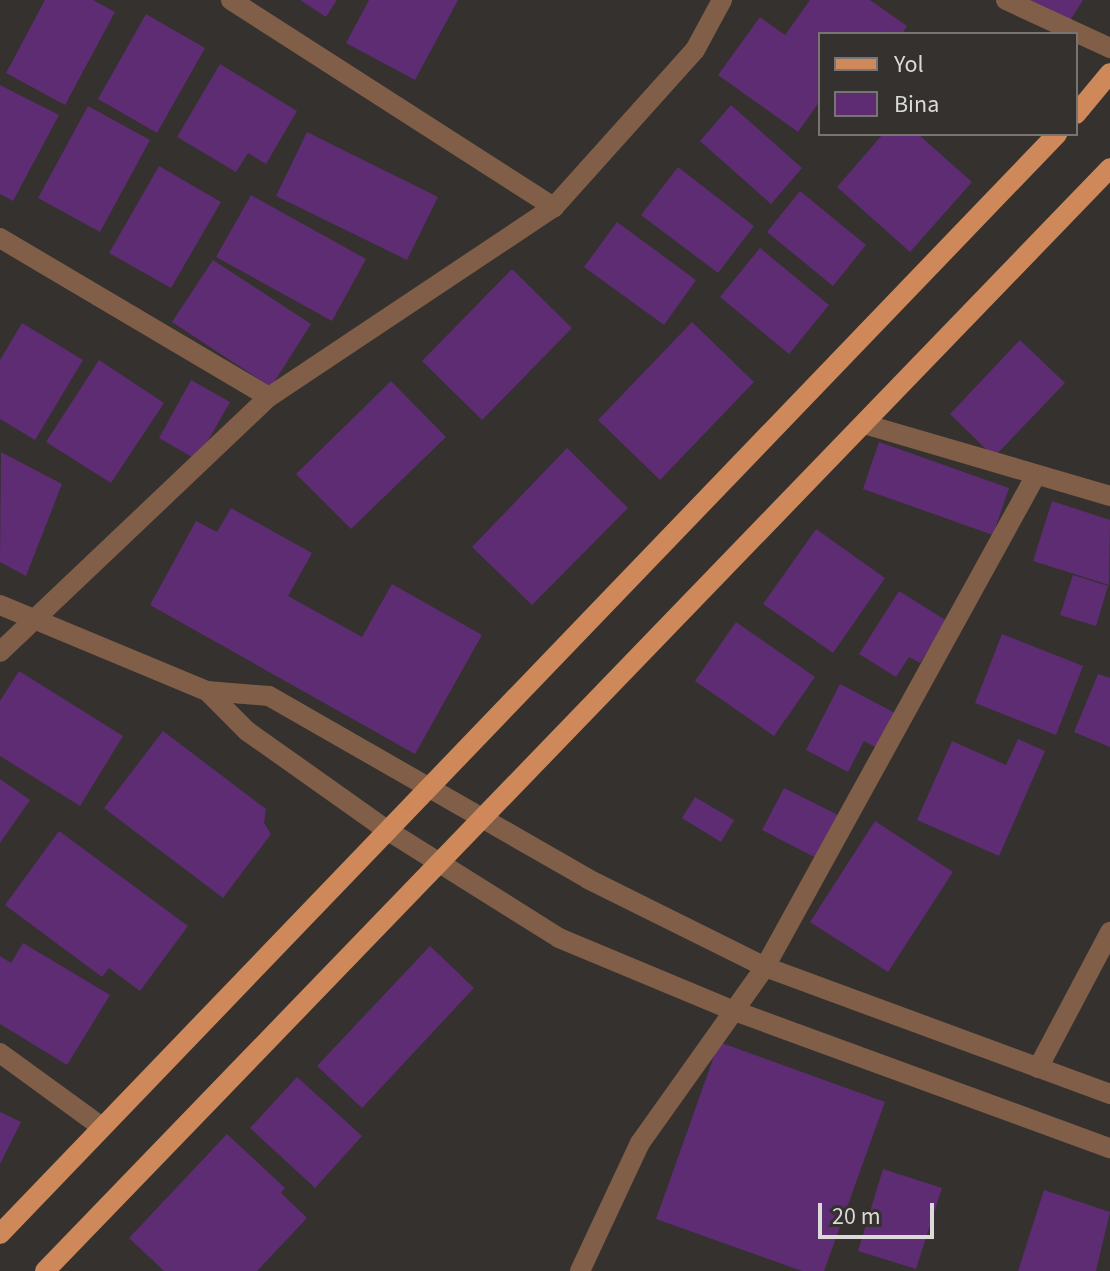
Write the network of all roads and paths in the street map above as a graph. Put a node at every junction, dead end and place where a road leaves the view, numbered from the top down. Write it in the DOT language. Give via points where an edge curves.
graph roads {
  1 [pos="231,0"];
  2 [pos="722,0"];
  3 [pos="1006,0"];
  4 [pos="1075,32"];
  5 [pos="1078,33"];
  6 [pos="1110,48"];
  7 [pos="1110,73"];
  8 [pos="1078,112"];
  9 [pos="1055,136"];
  10 [pos="1110,168"];
  11 [pos="554,207"];
  12 [pos="0,238"];
  13 [pos="269,397"];
  14 [pos="864,424"];
  15 [pos="1036,475"];
  16 [pos="1110,496"];
  17 [pos="0,605"];
  18 [pos="33,620"];
  19 [pos="0,652"];
  20 [pos="207,691"];
  21 [pos="428,788"];
  22 [pos="481,820"];
  23 [pos="387,830"];
  24 [pos="441,865"];
  25 [pos="1110,932"];
  26 [pos="765,967"];
  27 [pos="732,1010"];
  28 [pos="0,1053"];
  29 [pos="1038,1068"];
  30 [pos="1110,1094"];
  31 [pos="102,1127"];
  32 [pos="1110,1148"];
  33 [pos="0,1234"];
  34 [pos="45,1271"];
  35 [pos="580,1271"];
  1 -- 11 [label="street"];
  2 -- 11 [label="street" via="695,50"];
  3 -- 4 [label="street"];
  5 -- 6 [label="street"];
  7 -- 8 [label="main road"];
  9 -- 21 [label="main road"];
  10 -- 14 [label="main road"];
  11 -- 13 [label="street"];
  12 -- 13 [label="street"];
  13 -- 18 [label="street"];
  14 -- 15 [label="street"];
  14 -- 22 [label="main road"];
  15 -- 16 [label="street"];
  15 -- 26 [label="street"];
  17 -- 18 [label="street"];
  18 -- 19 [label="street"];
  18 -- 20 [label="street"];
  20 -- 21 [label="street" via="269,696"];
  20 -- 23 [label="street" via="247,731"];
  21 -- 22 [label="street"];
  21 -- 23 [label="main road"];
  22 -- 24 [label="main road"];
  22 -- 26 [label="street"];
  23 -- 24 [label="street"];
  23 -- 31 [label="main road"];
  24 -- 27 [label="street" via="559,938"];
  24 -- 34 [label="main road"];
  25 -- 29 [label="street"];
  26 -- 27 [label="street"];
  26 -- 29 [label="street"];
  27 -- 32 [label="street"];
  27 -- 35 [label="street" via="640,1143"];
  28 -- 31 [label="street"];
  29 -- 30 [label="street"];
  31 -- 33 [label="main road"];
}
